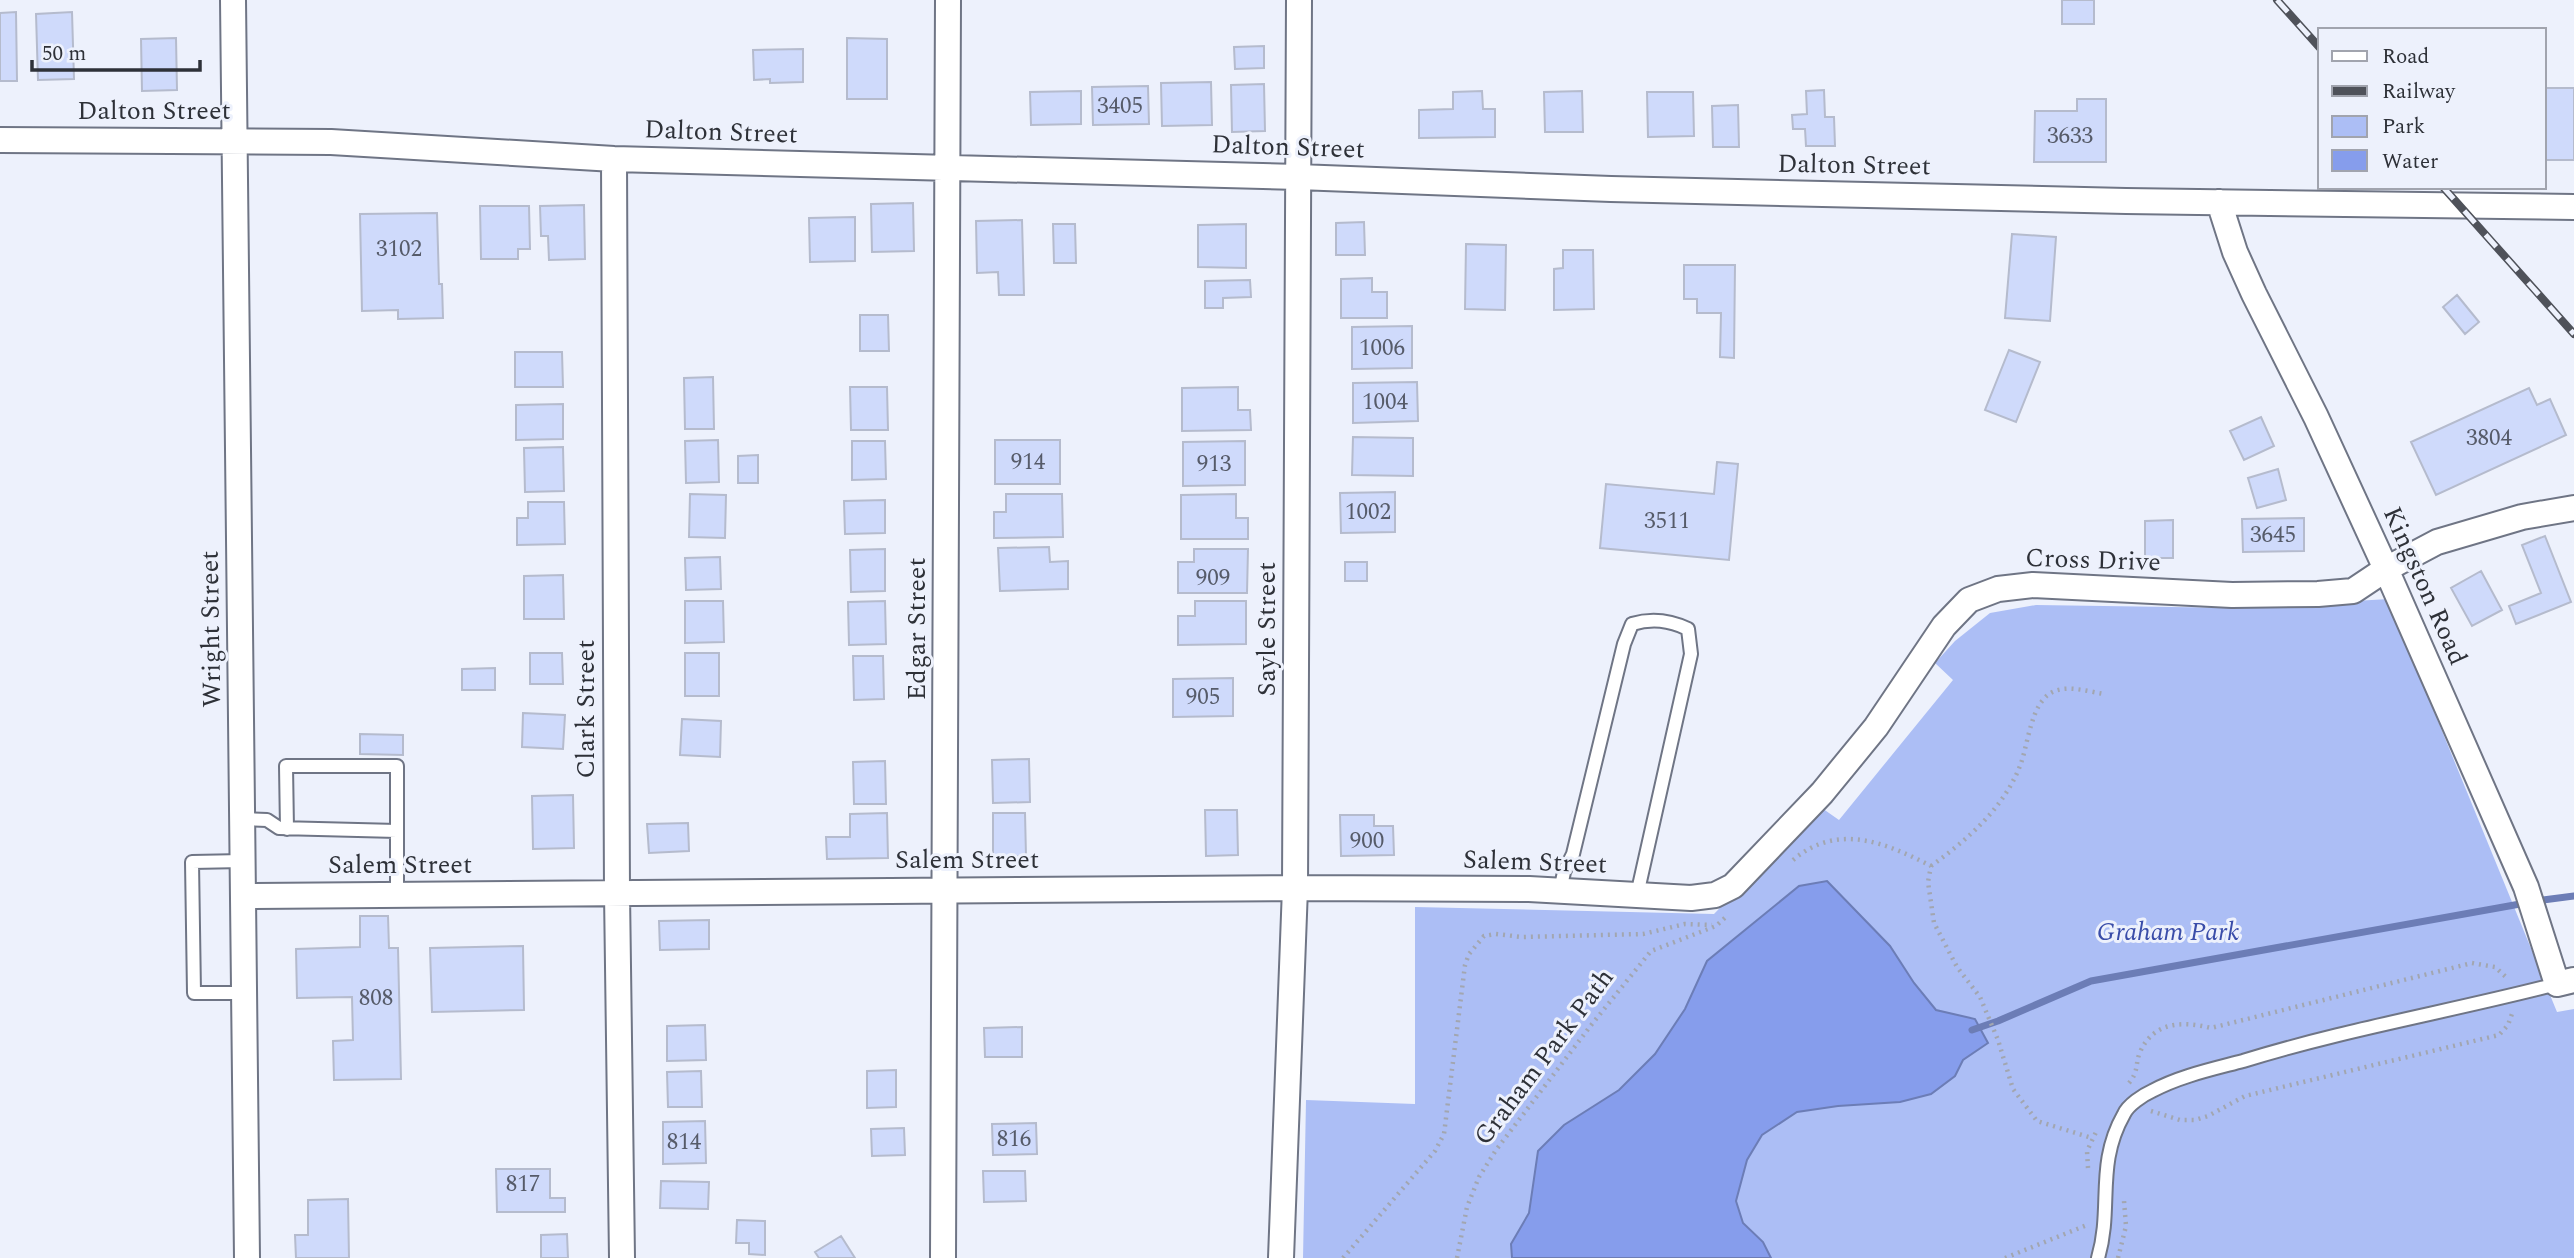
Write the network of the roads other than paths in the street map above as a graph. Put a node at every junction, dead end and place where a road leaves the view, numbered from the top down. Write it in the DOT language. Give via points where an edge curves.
graph roads {
  1 [pos="233,0"];
  2 [pos="948,0"];
  3 [pos="1299,0"];
  4 [pos="0,140"];
  5 [pos="235,141"];
  6 [pos="614,159"];
  7 [pos="948,168"];
  8 [pos="1298,177"];
  9 [pos="2219,202"];
  10 [pos="2574,207"];
  11 [pos="2574,508"];
  12 [pos="2386,569"];
  13 [pos="243,819"];
  14 [pos="287,828"];
  15 [pos="397,831"];
  16 [pos="243,861"];
  17 [pos="1296,888"];
  18 [pos="945,890"];
  19 [pos="1560,891"];
  20 [pos="617,893"];
  21 [pos="397,894"];
  22 [pos="244,895"];
  23 [pos="1637,895"];
  24 [pos="1691,898"];
  25 [pos="2566,982"];
  26 [pos="245,993"];
  27 [pos="247,1258"];
  28 [pos="622,1258"];
  29 [pos="943,1258"];
  30 [pos="1281,1258"];
  31 [pos="2098,1258"];
  1 -- 5 [label="street, Wright Street"];
  2 -- 7 [label="street, Edgar Street"];
  3 -- 8 [label="street, Sayle Street"];
  4 -- 5 [label="street, Dalton Street"];
  5 -- 6 [label="street, Dalton Street" via="331,142"];
  5 -- 13 [label="street, Wright Street"];
  6 -- 7 [label="street, Dalton Street"];
  6 -- 20 [label="street, Clark Street"];
  7 -- 8 [label="street, Dalton Street"];
  7 -- 18 [label="street, Edgar Street"];
  8 -- 9 [label="street, Dalton Street" via="1611,189"];
  8 -- 17 [label="street, Sayle Street"];
  9 -- 10 [label="street, Dalton Street"];
  9 -- 12 [label="street, Kingston Road" via="2254,294"];
  11 -- 12 [label="street, Cross Drive" via="2522,517 2437,542"];
  12 -- 24 [label="street, Cross Drive" via="2353,591 2318,594 2232,595 2033,585 1998,589 1969,600 1944,626 1876,727 1822,793 1733,886 1715,895"];
  12 -- 25 [label="street, Kingston Road"];
  13 -- 14 [label="lane" via="267,820"];
  13 -- 16 [label="street, Wright Street"];
  14 -- 15 [label="lane"];
  14 -- 15 [label="lane" via="286,766 397,766"];
  15 -- 21 [label="lane"];
  16 -- 22 [label="street, Wright Street"];
  16 -- 26 [label="lane" via="192,862 194,993"];
  17 -- 18 [label="street, Salem Street"];
  17 -- 19 [label="street, Salem Street"];
  17 -- 30 [label="street, Sayle Street"];
  18 -- 20 [label="street, Salem Street"];
  18 -- 29 [label="street, Edgar Street"];
  19 -- 23 [label="street, Salem Street"];
  19 -- 23 [label="lane" via="1624,644 1632,624 1650,619 1688,629 1691,654"];
  20 -- 21 [label="street, Salem Street"];
  20 -- 28 [label="street, Clark Street"];
  21 -- 22 [label="street, Salem Street"];
  22 -- 26 [label="street, Wright Street"];
  23 -- 24 [label="street, Salem Street"];
  25 -- 31 [label="lane" via="2277,1050 2151,1091 2125,1110 2114,1134 2106,1165 2105,1235"];
  26 -- 27 [label="street, Wright Street"];
}
